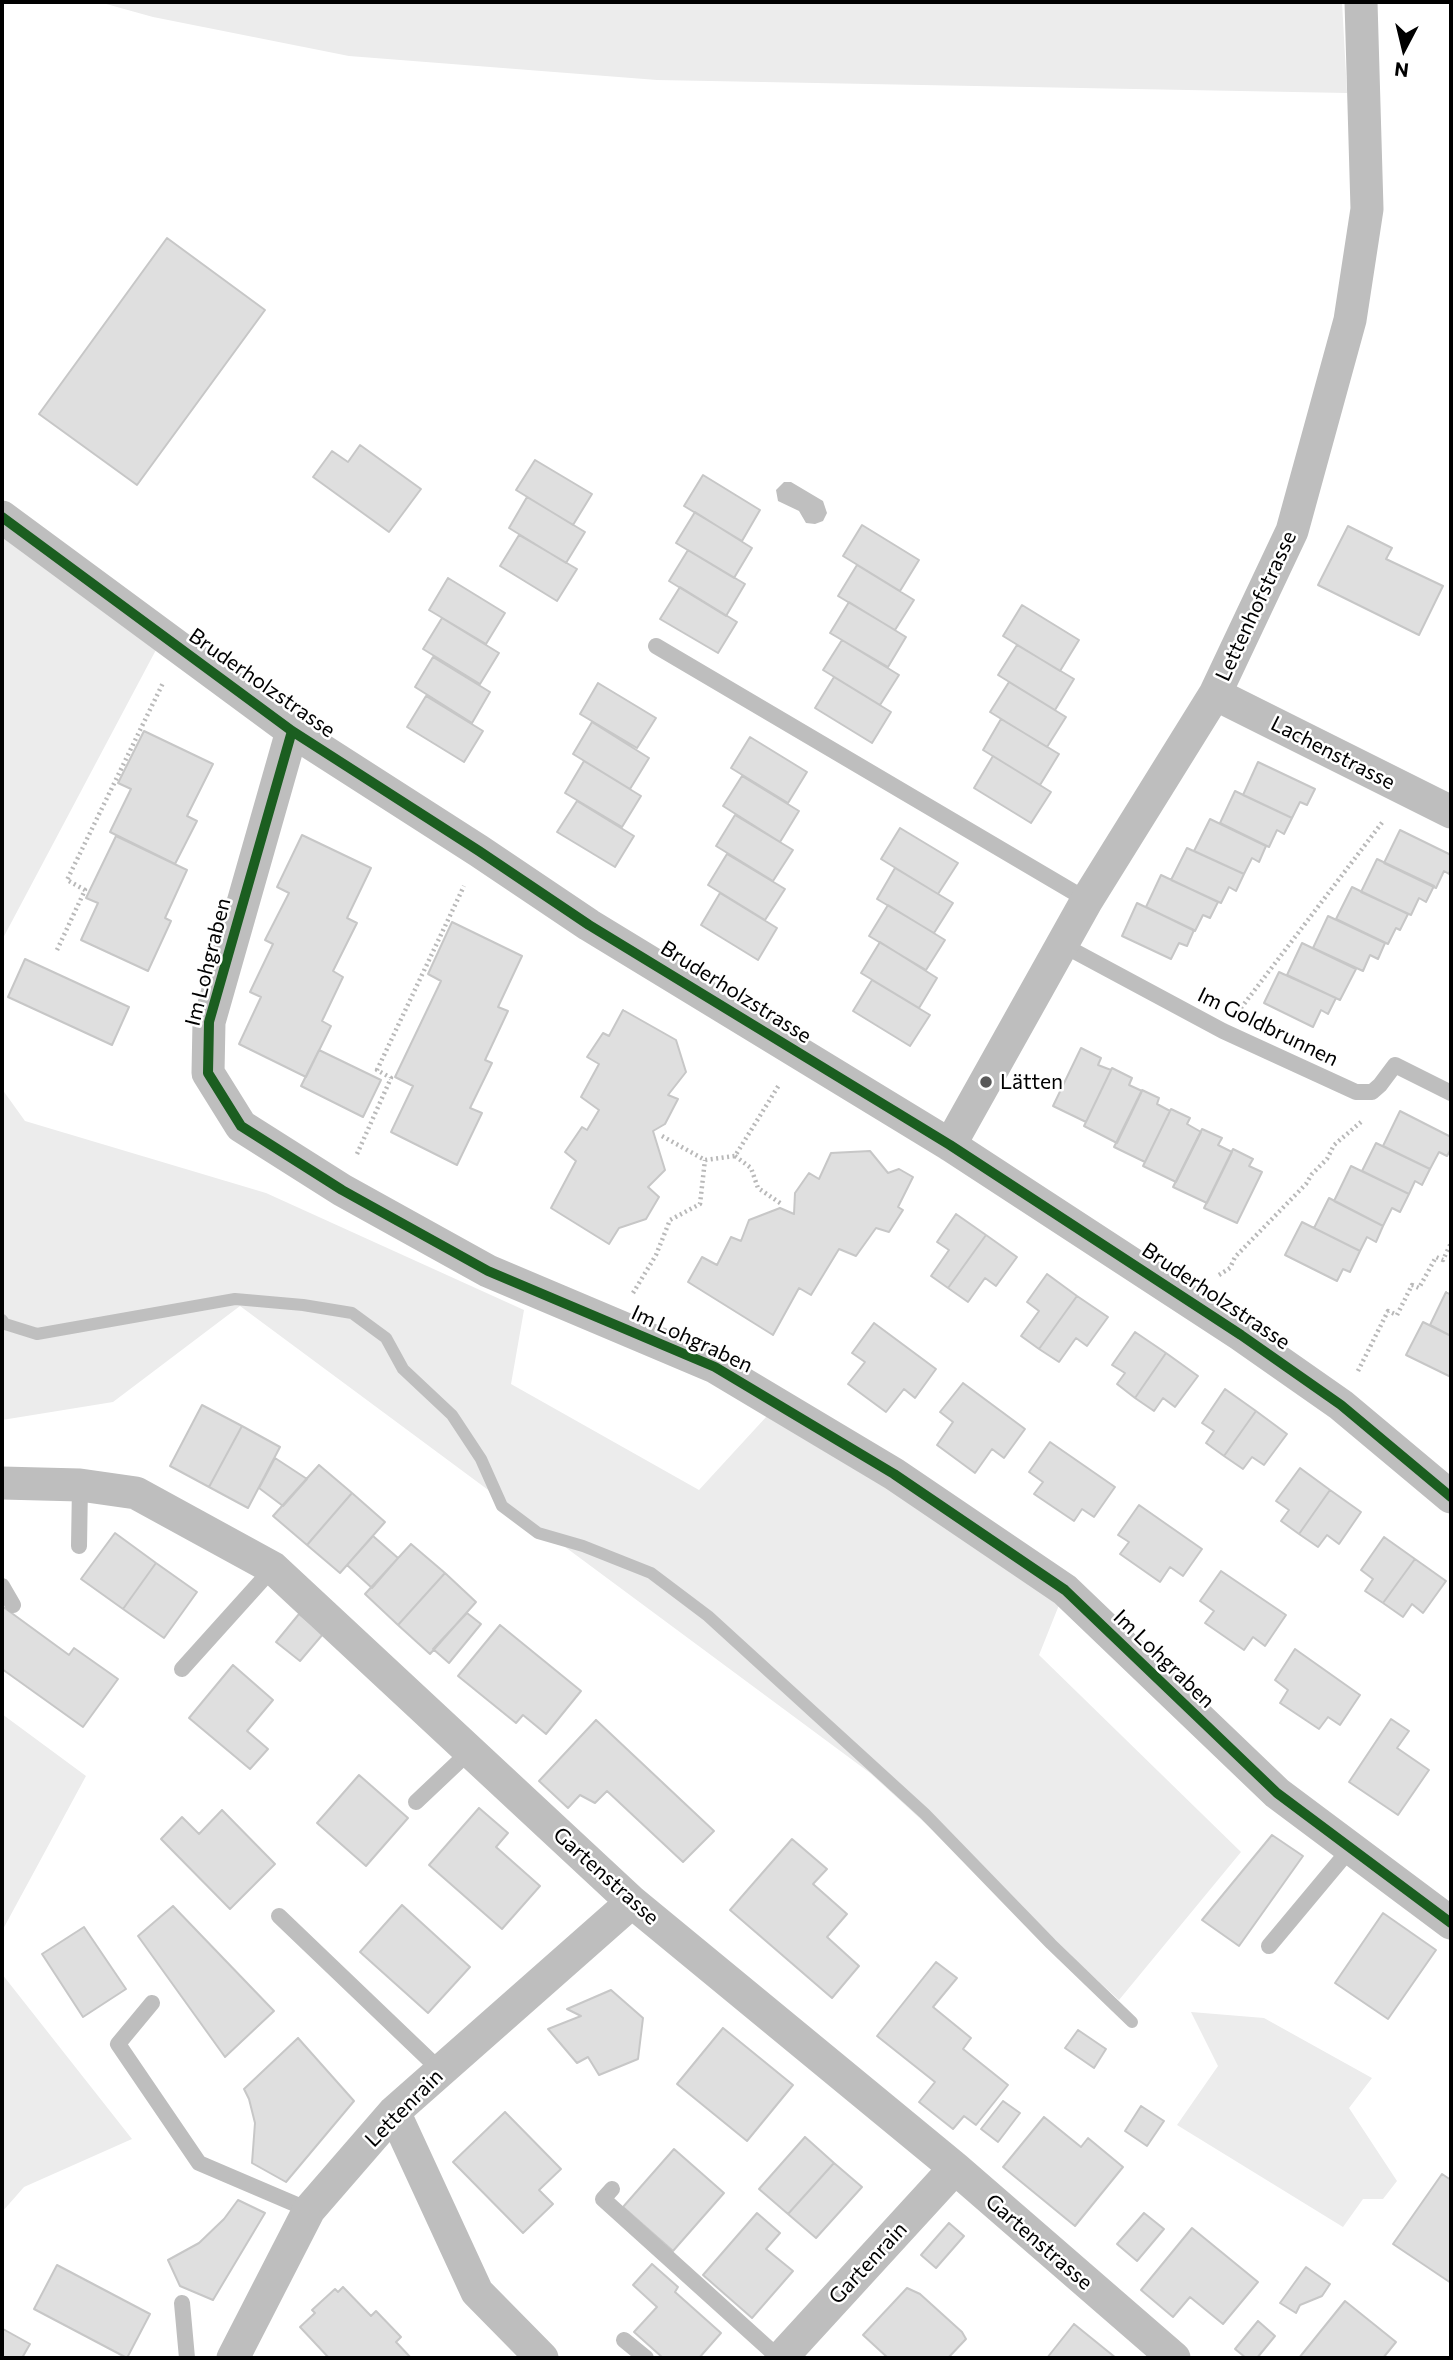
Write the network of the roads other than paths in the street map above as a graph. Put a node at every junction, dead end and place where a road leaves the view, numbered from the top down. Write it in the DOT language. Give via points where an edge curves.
graph roads {
  1 [pos="1361,2"];
  2 [pos="2,517"];
  3 [pos="656,646"];
  4 [pos="1215,694"];
  5 [pos="292,731"];
  6 [pos="1451,812"];
  7 [pos="1087,900"];
  8 [pos="1061,944"];
  9 [pos="1451,1093"];
  10 [pos="950,1145"];
  11 [pos="2,1483"];
  12 [pos="80,1485"];
  13 [pos="1451,1497"];
  14 [pos="79,1546"];
  15 [pos="273,1568"];
  16 [pos="2,1586"];
  17 [pos="13,1605"];
  18 [pos="182,1669"];
  19 [pos="470,1751"];
  20 [pos="416,1802"];
  21 [pos="1350,1849"];
  22 [pos="632,1902"];
  23 [pos="279,1916"];
  24 [pos="1451,1923"];
  25 [pos="1269,1946"];
  26 [pos="152,2003"];
  27 [pos="441,2071"];
  28 [pos="394,2112"];
  29 [pos="955,2168"];
  30 [pos="612,2189"];
  31 [pos="309,2210"];
  32 [pos="182,2303"];
  33 [pos="624,2340"];
  34 [pos="187,2358"];
  35 [pos="233,2358"];
  36 [pos="542,2358"];
  37 [pos="646,2358"];
  38 [pos="780,2358"];
  39 [pos="1174,2358"];
  1 -- 4 [label="street, Lettenhofstrasse" via="1367,209 1350,320 1292,531"];
  2 -- 5 [label="street, Bruderholzstrasse"];
  3 -- 7 [label="lane"];
  4 -- 6 [label="street, Lachenstrasse"];
  4 -- 7 [label="street, Lettenhofstrasse"];
  5 -- 10 [label="street, Bruderholzstrasse" via="589,925"];
  5 -- 21 [label="street, Im Lohgraben" via="209,1022 208,1073 241,1126 342,1190 488,1271 715,1367 894,1474 1065,1590 1277,1793"];
  7 -- 8 [label="street, Lettenhofstrasse"];
  8 -- 9 [label="lane, Im Goldbrunnen" via="1223,1031 1356,1092 1372,1092 1395,1065"];
  8 -- 10 [label="street, Lettenhofstrasse"];
  10 -- 13 [label="street, Bruderholzstrasse" via="1263,1350 1340,1405"];
  11 -- 12 [label="street, Gartenstrasse"];
  12 -- 14 [label="lane"];
  12 -- 15 [label="street, Gartenstrasse" via="136,1493"];
  15 -- 18 [label="lane"];
  15 -- 19 [label="street, Gartenstrasse"];
  16 -- 17 [label="lane"];
  19 -- 20 [label="lane"];
  19 -- 22 [label="street, Gartenstrasse"];
  21 -- 24 [label="street, Im Lohgraben"];
  21 -- 25 [label="lane"];
  22 -- 27 [label="street, Lettenrain"];
  22 -- 29 [label="street, Gartenstrasse"];
  23 -- 27 [label="lane"];
  26 -- 31 [label="lane" via="118,2044 199,2163"];
  27 -- 28 [label="street, Lettenrain"];
  28 -- 31 [label="street, Lettenrain"];
  28 -- 36 [label="street" via="477,2292"];
  29 -- 38 [label="street, Gartenrain"];
  29 -- 39 [label="street, Gartenstrasse"];
  30 -- 38 [label="lane" via="603,2199"];
  31 -- 35 [label="street, Lettenrain"];
  32 -- 34 [label="lane"];
  33 -- 37 [label="lane"];
}
